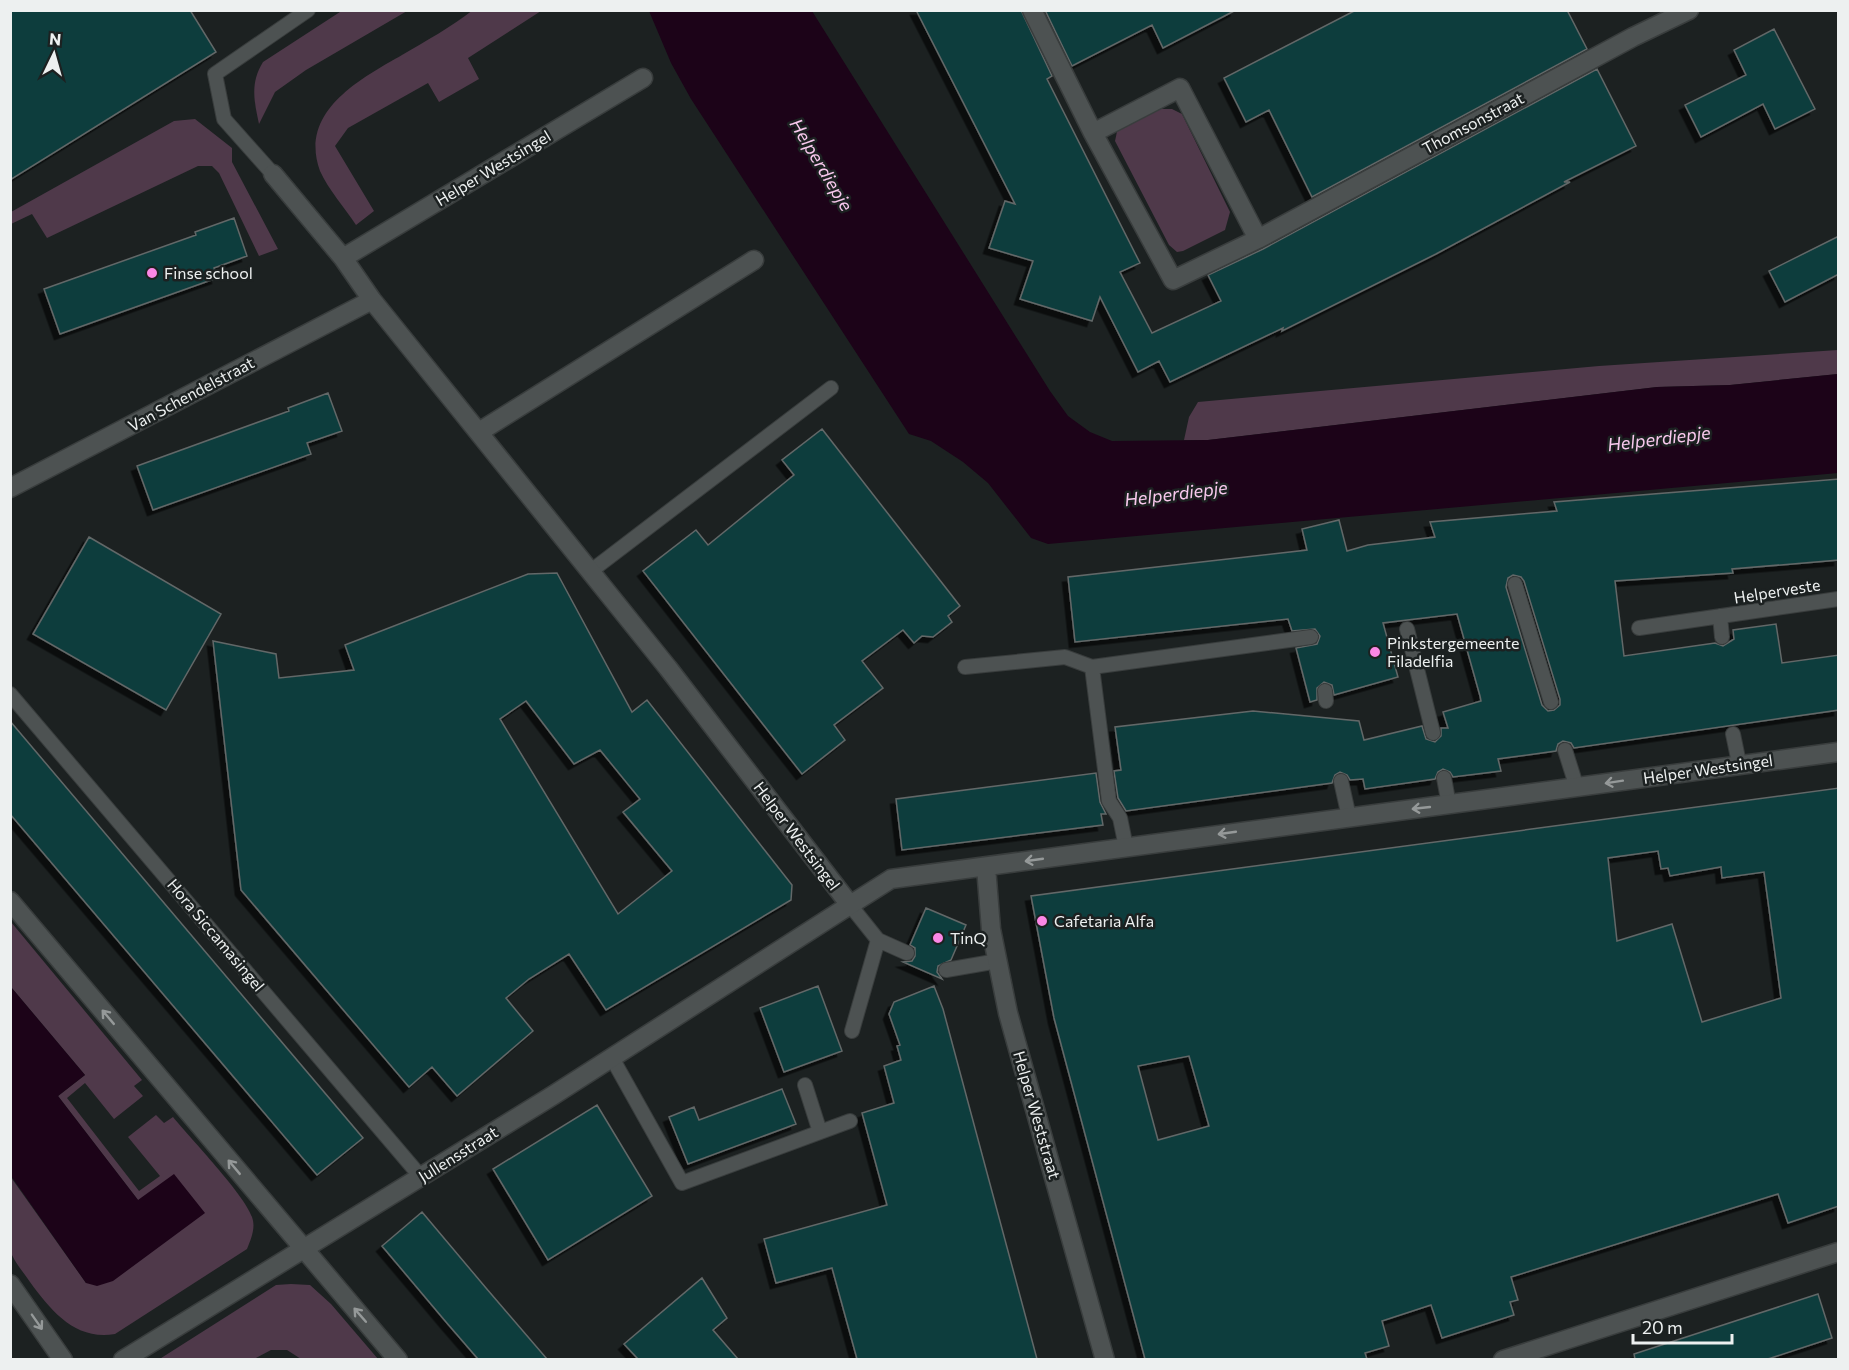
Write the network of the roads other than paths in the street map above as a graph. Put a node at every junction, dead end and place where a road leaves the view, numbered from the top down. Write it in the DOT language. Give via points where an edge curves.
graph roads {
  1 [pos="308,10"];
  2 [pos="1032,10"];
  3 [pos="1689,10"];
  4 [pos="642,78"];
  5 [pos="1093,133"];
  6 [pos="273,174"];
  7 [pos="1258,239"];
  8 [pos="343,258"];
  9 [pos="754,260"];
  10 [pos="372,300"];
  11 [pos="831,388"];
  12 [pos="479,432"];
  13 [pos="10,488"];
  14 [pos="591,571"];
  15 [pos="1515,584"];
  16 [pos="1839,599"];
  17 [pos="1720,616"];
  18 [pos="1407,628"];
  19 [pos="1639,628"];
  20 [pos="1311,637"];
  21 [pos="1722,637"];
  22 [pos="964,667"];
  23 [pos="1092,667"];
  24 [pos="10,694"];
  25 [pos="1551,702"];
  26 [pos="1433,733"];
  27 [pos="1733,734"];
  28 [pos="1565,750"];
  29 [pos="1839,752"];
  30 [pos="1739,763"];
  31 [pos="1444,778"];
  32 [pos="1341,781"];
  33 [pos="1577,788"];
  34 [pos="1449,805"];
  35 [pos="1349,817"];
  36 [pos="1126,847"];
  37 [pos="986,867"];
  38 [pos="10,901"];
  39 [pos="850,905"];
  40 [pos="878,940"];
  41 [pos="907,953"];
  42 [pos="998,961"];
  43 [pos="946,970"];
  44 [pos="852,1031"];
  45 [pos="612,1058"];
  46 [pos="805,1085"];
  47 [pos="850,1121"];
  48 [pos="820,1132"];
  49 [pos="421,1177"];
  50 [pos="303,1249"];
  51 [pos="1839,1252"];
  52 [pos="10,1284"];
  53 [pos="63,1359"];
  54 [pos="123,1359"];
  55 [pos="398,1359"];
  56 [pos="1106,1359"];
  57 [pos="1503,1359"];
  1 -- 6 [label="lane" via="215,74 224,119"];
  2 -- 5 [label="street, Thomsonstraat"];
  3 -- 7 [label="street, Thomsonstraat"];
  4 -- 8 [label="street, Helper Westsingel"];
  5 -- 7 [label="street, Thomsonstraat" via="1173,280"];
  5 -- 7 [label="street" via="1180,88"];
  6 -- 8 [label="street, Helper Westsingel"];
  8 -- 10 [label="street, Helper Westsingel"];
  9 -- 12 [label="street"];
  10 -- 12 [label="street, Helper Westsingel"];
  10 -- 13 [label="street, Van Schendelstraat"];
  11 -- 14 [label="lane"];
  12 -- 14 [label="street, Helper Westsingel"];
  14 -- 39 [label="street, Helper Westsingel"];
  15 -- 25 [label="lane"];
  16 -- 17 [label="lane, Helperveste"];
  17 -- 19 [label="lane, Helperveste"];
  17 -- 21 [label="lane, Helperveste"];
  18 -- 26 [label="lane"];
  20 -- 23 [label="lane"];
  22 -- 23 [label="lane" via="1065,657"];
  23 -- 36 [label="lane" via="1109,801 1120,818"];
  24 -- 49 [label="lane, Hora Siccamasingel"];
  27 -- 30 [label="lane"];
  28 -- 33 [label="lane"];
  29 -- 30 [label="street, Helper Westsingel"];
  30 -- 33 [label="street, Helper Westsingel, one-way"];
  31 -- 34 [label="lane"];
  32 -- 35 [label="lane"];
  33 -- 34 [label="street, Helper Westsingel"];
  34 -- 35 [label="street, Helper Westsingel, one-way"];
  35 -- 36 [label="street, Helper Westsingel, one-way"];
  36 -- 37 [label="street, Helper Westsingel, one-way"];
  37 -- 39 [label="street, Helper Westsingel" via="891,879"];
  37 -- 42 [label="street, Helper Weststraat"];
  50 -- 38 [label="street, one-way"];
  39 -- 40 [label="lane"];
  39 -- 45 [label="street, Jullensstraat"];
  40 -- 41 [label="lane"];
  40 -- 44 [label="lane"];
  42 -- 43 [label="lane"];
  42 -- 56 [label="street, Helper Weststraat" via="1008,1013"];
  45 -- 48 [label="lane" via="682,1183"];
  45 -- 49 [label="street, Jullensstraat"];
  46 -- 48 [label="lane"];
  47 -- 48 [label="lane"];
  49 -- 50 [label="street, Jullensstraat"];
  50 -- 54 [label="street, Jullensstraat"];
  55 -- 50 [label="street, one-way"];
  51 -- 57 [label="street"];
  52 -- 53 [label="street, one-way"];
}
